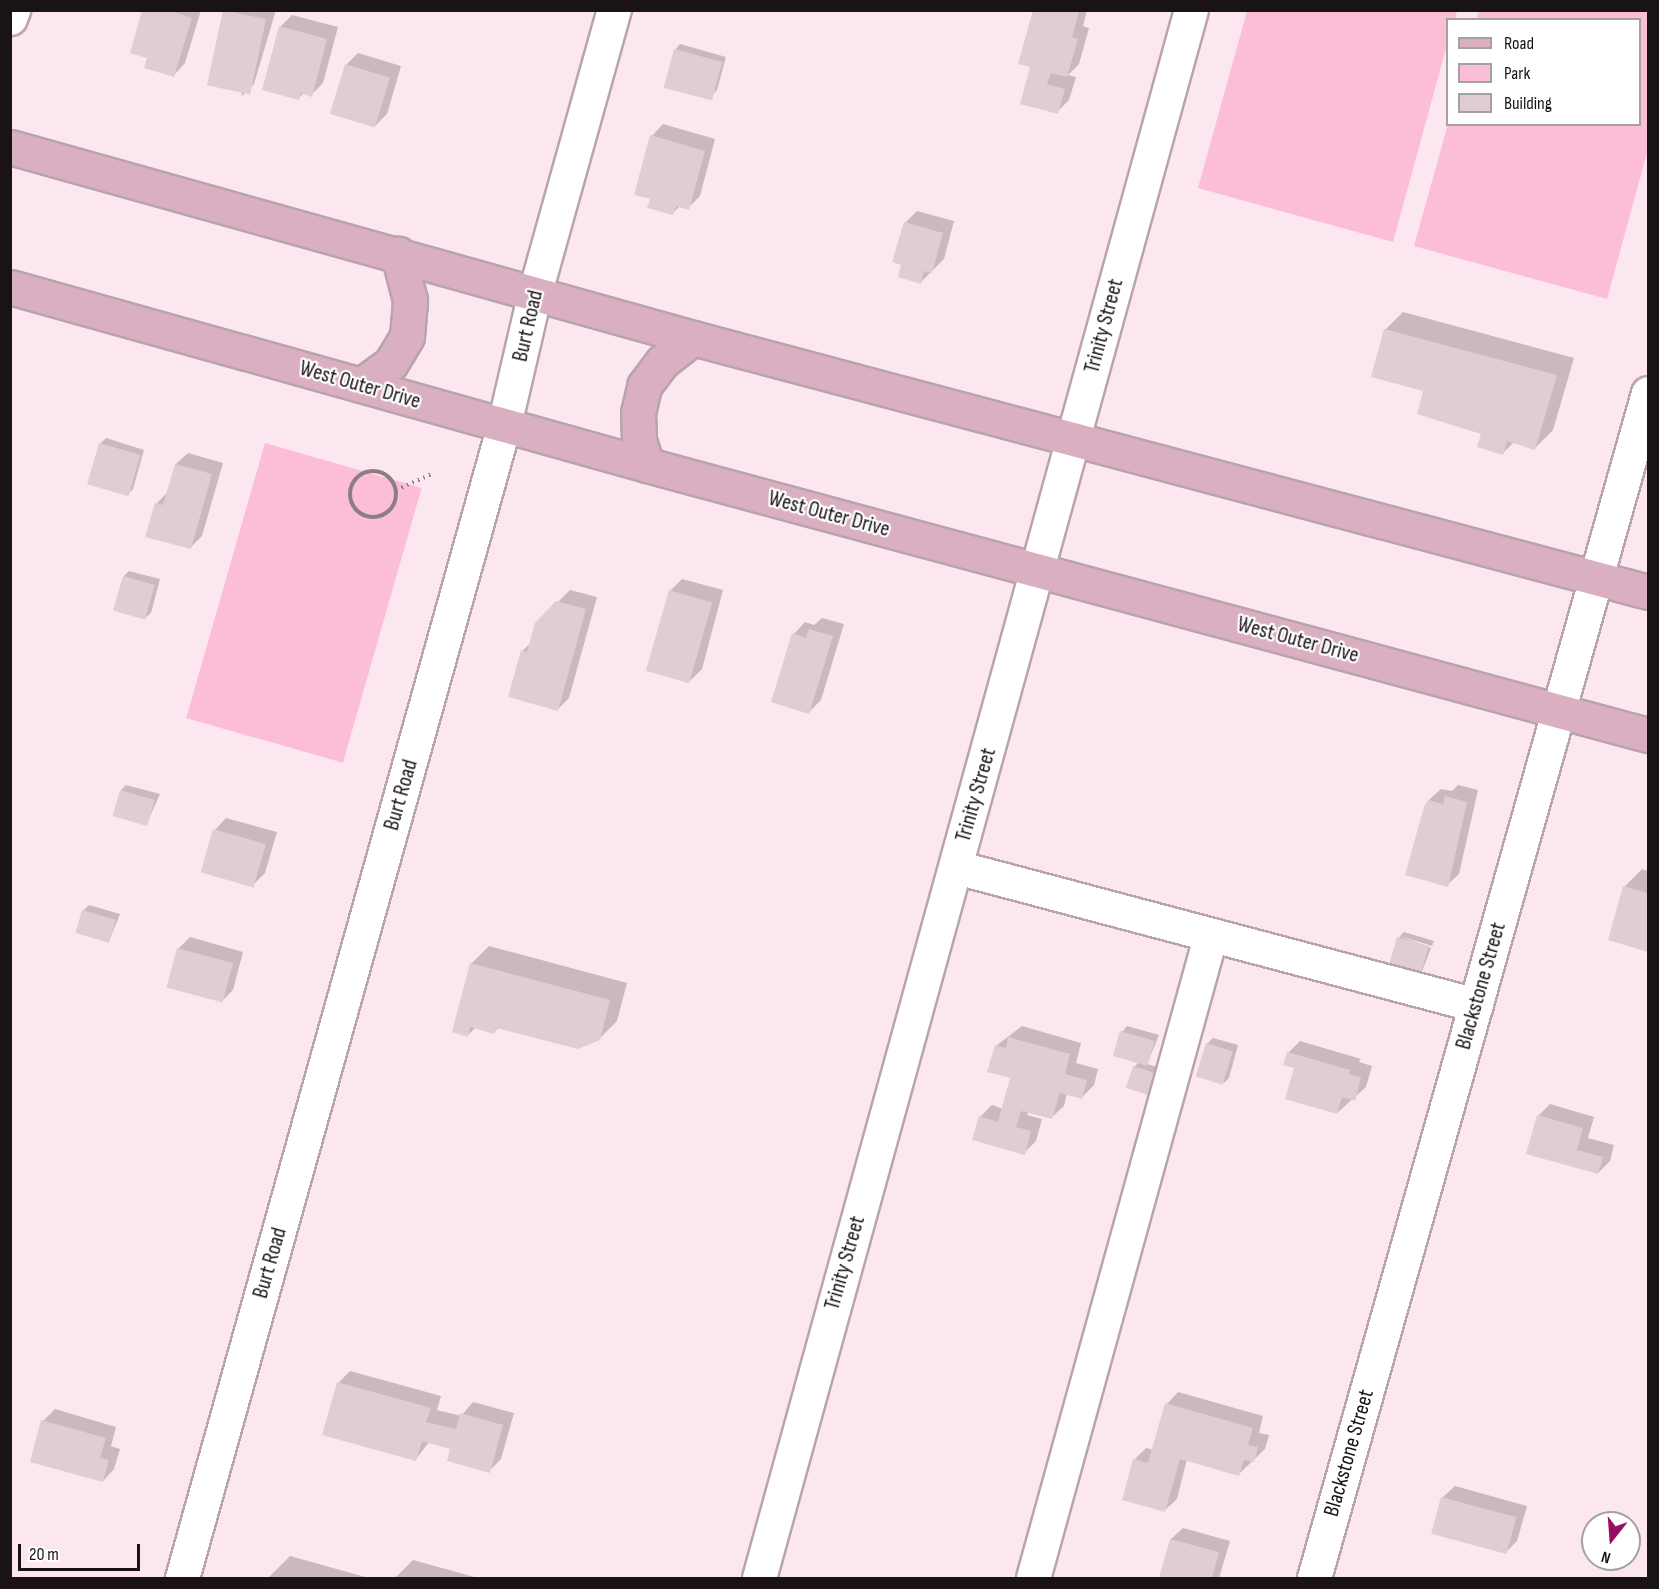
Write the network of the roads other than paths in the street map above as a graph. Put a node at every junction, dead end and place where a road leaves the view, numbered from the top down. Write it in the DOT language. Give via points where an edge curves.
graph roads {
  1 [pos="13,10"];
  2 [pos="1191,10"];
  3 [pos="610,12"];
  4 [pos="10,18"];
  5 [pos="10,147"];
  6 [pos="398,254"];
  7 [pos="10,287"];
  8 [pos="535,292"];
  9 [pos="693,338"];
  10 [pos="362,385"];
  11 [pos="1648,393"];
  12 [pos="504,425"];
  13 [pos="1074,437"];
  14 [pos="647,465"];
  15 [pos="1039,571"];
  16 [pos="1598,578"];
  17 [pos="1648,592"];
  18 [pos="1558,710"];
  19 [pos="1648,735"];
  20 [pos="956,867"];
  21 [pos="1210,937"];
  22 [pos="1476,1005"];
  23 [pos="182,1578"];
  24 [pos="759,1578"];
  25 [pos="1033,1578"];
  26 [pos="1314,1578"];
  1 -- 4 [label="street"];
  2 -- 13 [label="street, Trinity Street"];
  3 -- 8 [label="street, Burt Road"];
  5 -- 6 [label="main road"];
  6 -- 8 [label="main road"];
  6 -- 10 [label="main road" via="410,300 407,336 391,363"];
  7 -- 10 [label="main road, West Outer Drive"];
  8 -- 9 [label="main road"];
  8 -- 12 [label="street, Burt Road"];
  9 -- 13 [label="main road"];
  9 -- 14 [label="main road" via="662,362 644,386 638,431"];
  10 -- 12 [label="main road, West Outer Drive"];
  11 -- 16 [label="street, Blackstone Street"];
  12 -- 14 [label="main road, West Outer Drive"];
  12 -- 23 [label="street, Burt Road"];
  13 -- 15 [label="street, Trinity Street"];
  13 -- 16 [label="main road"];
  14 -- 15 [label="main road, West Outer Drive"];
  15 -- 18 [label="main road, West Outer Drive"];
  15 -- 20 [label="street, Trinity Street"];
  16 -- 17 [label="main road"];
  16 -- 18 [label="street, Blackstone Street"];
  18 -- 19 [label="main road, West Outer Drive"];
  18 -- 22 [label="street, Blackstone Street"];
  20 -- 21 [label="street"];
  20 -- 24 [label="street, Trinity Street"];
  21 -- 22 [label="street"];
  21 -- 25 [label="street"];
  22 -- 26 [label="street, Blackstone Street"];
}
